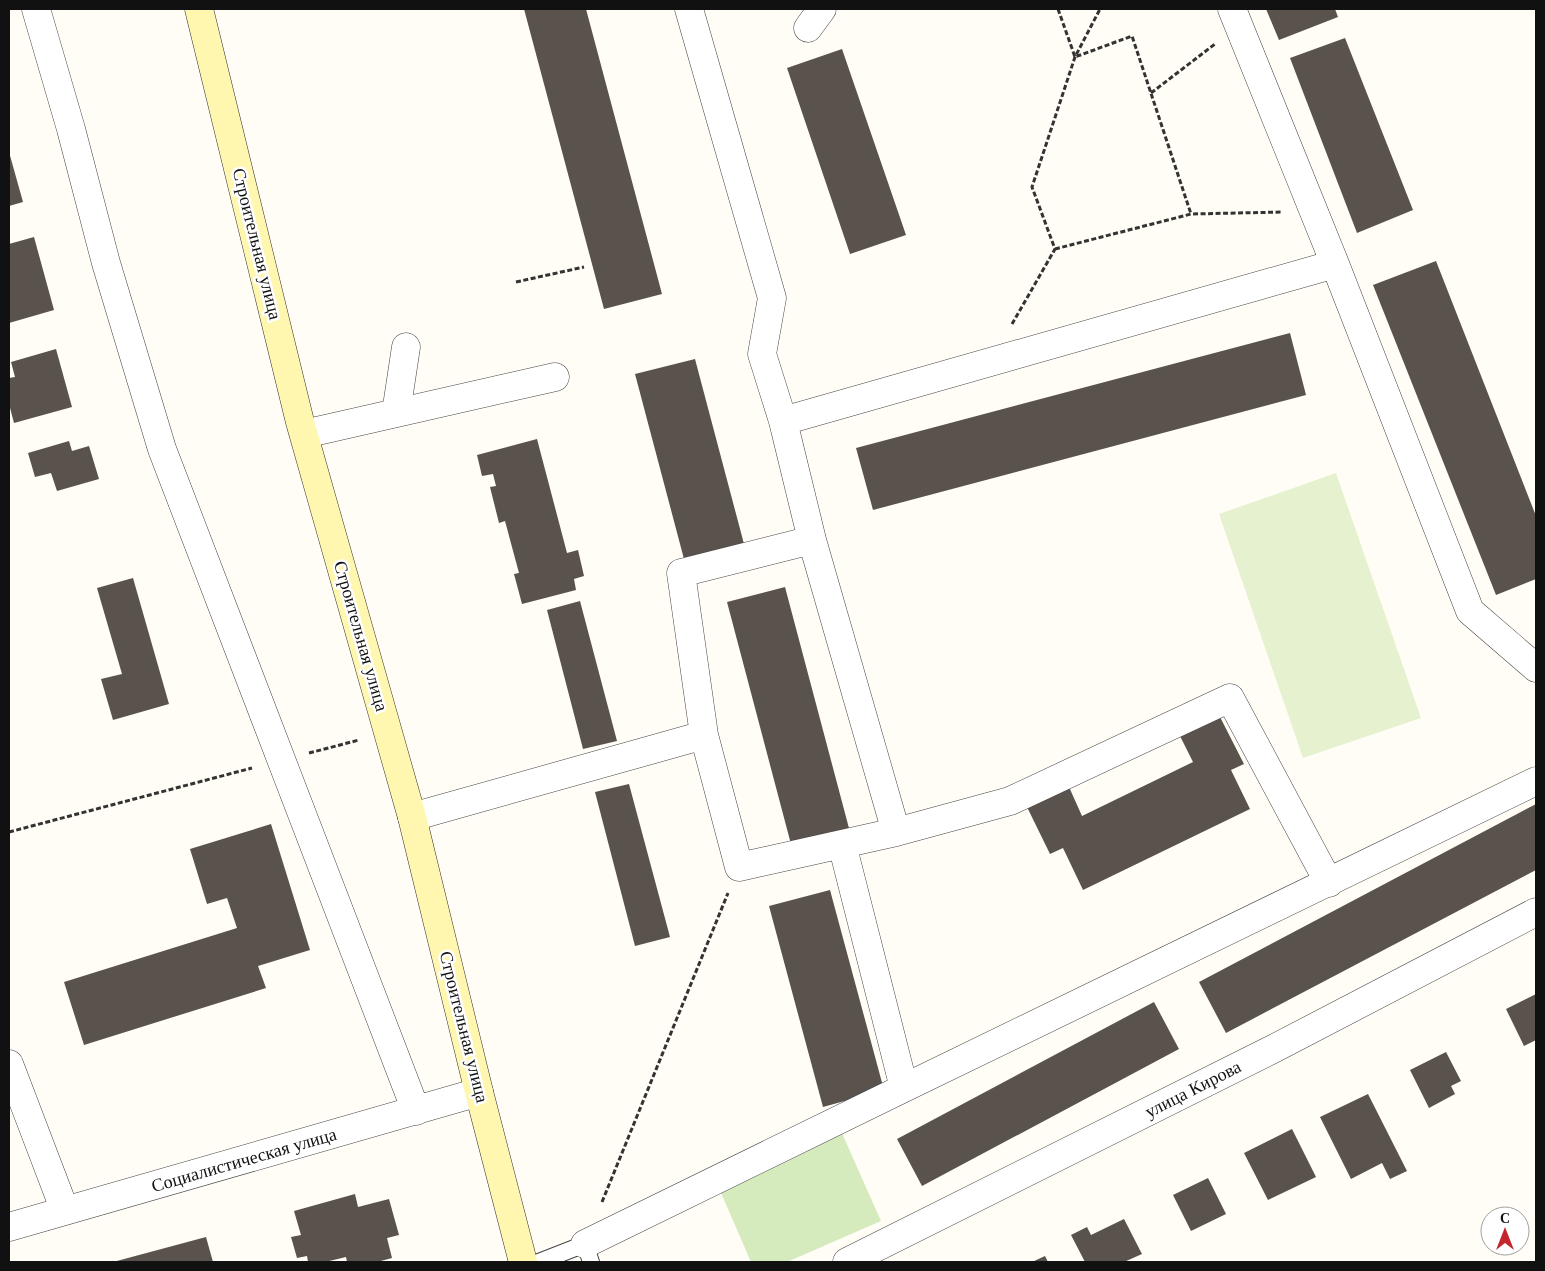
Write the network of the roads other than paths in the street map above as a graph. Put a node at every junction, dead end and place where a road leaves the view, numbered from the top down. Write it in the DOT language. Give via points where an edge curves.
graph roads {
  1 [pos="36,9"];
  2 [pos="199,9"];
  3 [pos="689,9"];
  4 [pos="1236,17"];
  5 [pos="1335,264"];
  6 [pos="406,347"];
  7 [pos="555,376"];
  8 [pos="396,413"];
  9 [pos="783,421"];
  10 [pos="304,434"];
  11 [pos="812,540"];
  12 [pos="1536,668"];
  13 [pos="704,735"];
  14 [pos="1536,781"];
  15 [pos="412,817"];
  16 [pos="896,832"];
  17 [pos="842,844"];
  18 [pos="1330,883"];
  19 [pos="1536,912"];
  20 [pos="9,1064"];
  21 [pos="904,1088"];
  22 [pos="480,1092"];
  23 [pos="416,1111"];
  24 [pos="65,1211"];
  25 [pos="9,1227"];
  26 [pos="588,1253"];
  27 [pos="523,1262"];
  28 [pos="539,1262"];
  29 [pos="847,1262"];
  1 -- 23 [label="street" via="106,263 162,449"];
  2 -- 10 [label="street, Строительная улица"];
  3 -- 9 [label="street" via="772,298 762,354"];
  4 -- 5 [label="street"];
  5 -- 9 [label="street"];
  5 -- 12 [label="street" via="1470,611"];
  6 -- 8 [label="street"];
  7 -- 8 [label="street"];
  8 -- 10 [label="street"];
  9 -- 11 [label="street"];
  10 -- 15 [label="street, Строительная улица"];
  11 -- 13 [label="street" via="681,573"];
  11 -- 16 [label="street"];
  13 -- 15 [label="street"];
  13 -- 17 [label="street" via="739,867"];
  14 -- 18 [label="street"];
  15 -- 22 [label="street, Строительная улица"];
  16 -- 17 [label="street"];
  16 -- 18 [label="street" via="1010,801 1230,698"];
  17 -- 21 [label="street"];
  18 -- 21 [label="street"];
  19 -- 29 [label="street, улица Кирова" via="1275,1048"];
  20 -- 24 [label="street"];
  21 -- 26 [label="street"];
  22 -- 23 [label="street, Социалистическая улица"];
  22 -- 27 [label="street, Строительная улица"];
  23 -- 24 [label="street, Социалистическая улица"];
  24 -- 25 [label="street, Социалистическая улица"];
  26 -- 28 [label="lane"];
}
